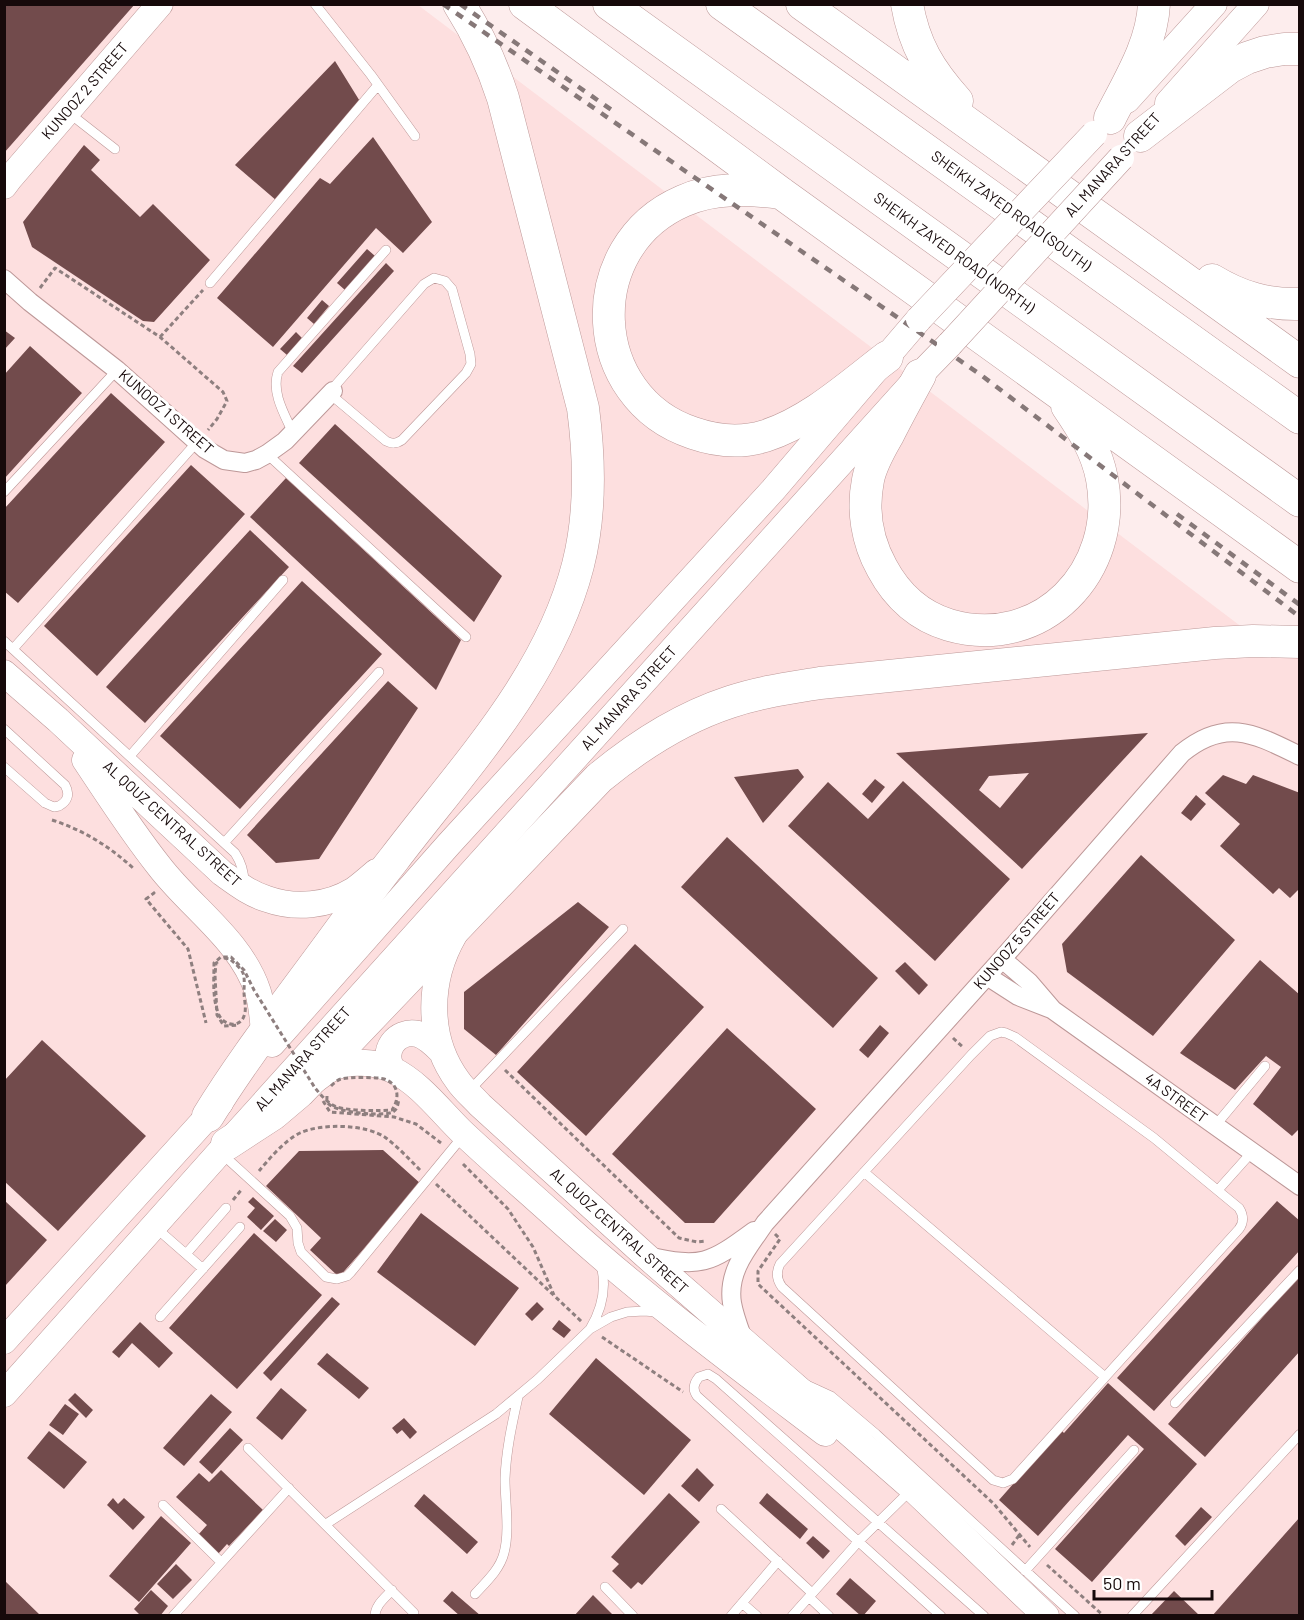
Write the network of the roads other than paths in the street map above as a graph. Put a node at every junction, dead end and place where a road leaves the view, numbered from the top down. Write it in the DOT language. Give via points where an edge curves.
graph roads {
  1 [pos="160,4"];
  2 [pos="315,4"];
  3 [pos="459,4"];
  4 [pos="525,4"];
  5 [pos="609,4"];
  6 [pos="722,4"];
  7 [pos="802,4"];
  8 [pos="907,4"];
  9 [pos="1154,4"];
  10 [pos="1214,4"];
  11 [pos="1256,4"];
  12 [pos="1299,49"];
  13 [pos="378,85"];
  14 [pos="67,112"];
  15 [pos="1102,126"];
  16 [pos="415,136"];
  17 [pos="989,138"];
  18 [pos="1131,147"];
  19 [pos="115,149"];
  20 [pos="6,182"];
  21 [pos="781,193"];
  22 [pos="386,250"];
  23 [pos="1148,252"];
  24 [pos="4,279"];
  25 [pos="210,283"];
  26 [pos="4,293"];
  27 [pos="30,302"];
  28 [pos="1299,304"];
  29 [pos="887,357"];
  30 [pos="1299,362"];
  31 [pos="117,370"];
  32 [pos="920,375"];
  33 [pos="333,391"];
  34 [pos="1059,392"];
  35 [pos="1299,418"];
  36 [pos="293,433"];
  37 [pos="197,442"];
  38 [pos="267,454"];
  39 [pos="4,492"];
  40 [pos="1299,501"];
  41 [pos="1299,567"];
  42 [pos="284,580"];
  43 [pos="466,637"];
  44 [pos="4,641"];
  45 [pos="1299,642"];
  46 [pos="13,648"];
  47 [pos="379,672"];
  48 [pos="4,673"];
  49 [pos="58,720"];
  50 [pos="4,729"];
  51 [pos="130,756"];
  52 [pos="1299,756"];
  53 [pos="4,767"];
  54 [pos="224,843"];
  55 [pos="393,859"];
  56 [pos="243,888"];
  57 [pos="462,922"];
  58 [pos="623,929"];
  59 [pos="1002,959"];
  60 [pos="987,976"];
  61 [pos="1053,1010"];
  62 [pos="264,1033"];
  63 [pos="441,1051"];
  64 [pos="1265,1066"];
  65 [pos="393,1070"];
  66 [pos="316,1089"];
  67 [pos="468,1092"];
  68 [pos="208,1116"];
  69 [pos="1215,1126"];
  70 [pos="457,1143"];
  71 [pos="223,1148"];
  72 [pos="1252,1152"];
  73 [pos="864,1172"];
  74 [pos="1299,1186"];
  75 [pos="1218,1190"];
  76 [pos="226,1208"];
  77 [pos="765,1223"];
  78 [pos="154,1226"];
  79 [pos="240,1227"];
  80 [pos="186,1254"];
  81 [pos="645,1255"];
  82 [pos="600,1256"];
  83 [pos="203,1269"];
  84 [pos="1299,1270"];
  85 [pos="668,1313"];
  86 [pos="160,1317"];
  87 [pos="590,1329"];
  88 [pos="4,1341"];
  89 [pos="744,1343"];
  90 [pos="1105,1377"];
  91 [pos="790,1380"];
  92 [pos="4,1394"];
  93 [pos="518,1397"];
  94 [pos="1174,1403"];
  95 [pos="1299,1434"];
  96 [pos="248,1448"];
  97 [pos="1134,1450"];
  98 [pos="289,1488"];
  99 [pos="912,1488"];
  100 [pos="163,1505"];
  101 [pos="721,1509"];
  102 [pos="878,1522"];
  103 [pos="326,1524"];
  104 [pos="859,1541"];
  105 [pos="778,1561"];
  106 [pos="221,1562"];
  107 [pos="1026,1571"];
  108 [pos="605,1587"];
  109 [pos="392,1590"];
  110 [pos="475,1594"];
  111 [pos="810,1595"];
  112 [pos="742,1603"];
  113 [pos="414,1613"];
  114 [pos="177,1614"];
  115 [pos="375,1616"];
  116 [pos="633,1616"];
  117 [pos="731,1616"];
  118 [pos="757,1616"];
  119 [pos="792,1616"];
  120 [pos="829,1616"];
  121 [pos="941,1616"];
  122 [pos="984,1616"];
  123 [pos="1046,1616"];
  124 [pos="1075,1616"];
  125 [pos="1132,1616"];
  1 -- 14 [label="main road, KUNOOZ 2 STREET"];
  2 -- 13 [label="lane"];
  3 -- 55 [label="highway" via="495,73 577,382 589,461 587,513 570,591 530,675 496,728"];
  4 -- 21 [label="highway"];
  5 -- 40 [label="highway, SHEIKH ZAYED ROAD (NORTH)"];
  6 -- 35 [label="highway, SHEIKH ZAYED ROAD (SOUTH)"];
  7 -- 17 [label="highway"];
  8 -- 17 [label="highway" via="913,33 925,60"];
  9 -- 15 [label="highway" via="1147,43"];
  10 -- 15 [label="main road"];
  11 -- 18 [label="main road, AL MANARA STREET"];
  12 -- 18 [label="highway" via="1265,52 1230,67"];
  13 -- 16 [label="lane"];
  13 -- 25 [label="lane"];
  14 -- 19 [label="lane"];
  14 -- 20 [label="main road, KUNOOZ 2 STREET"];
  15 -- 29 [label="main road, bridge"];
  17 -- 23 [label="highway"];
  18 -- 32 [label="main road, AL MANARA STREET, bridge"];
  21 -- 29 [label="highway" via="722,190 702,194 664,210 634,239 614,275 608,305 609,336 634,393 648,408 683,430 723,440 743,440 764,436 800,420"];
  21 -- 34 [label="highway"];
  22 -- 36 [label="lane" via="278,372 277,393"];
  23 -- 28 [label="highway" via="1249,298"];
  23 -- 30 [label="highway"];
  24 -- 27 [label="street, KUNOOZ 1 STREET"];
  26 -- 27 [label="street, KUNOOZ 1 STREET"];
  27 -- 31 [label="street, KUNOOZ 1 STREET"];
  29 -- 68 [label="main road" via="773,490 457,835"];
  31 -- 37 [label="street, KUNOOZ 1 STREET"];
  31 -- 39 [label="lane"];
  32 -- 34 [label="highway" via="873,462 866,494 867,528 877,560 901,595 919,612 960,628 1005,628 1026,622 1064,599 1092,564 1104,521 1102,478 1088,439"];
  32 -- 71 [label="main road, AL MANARA STREET"];
  33 -- 33 [label="lane" via="424,284 434,278 449,284 471,364 402,440 394,444 386,441 336,399"];
  33 -- 36 [label="street, KUNOOZ 1 STREET"];
  34 -- 41 [label="highway"];
  36 -- 38 [label="street, KUNOOZ 1 STREET"];
  37 -- 38 [label="street, KUNOOZ 1 STREET" via="214,455 235,462 245,463"];
  37 -- 46 [label="lane"];
  38 -- 43 [label="lane"];
  42 -- 51 [label="lane"];
  44 -- 46 [label="lane"];
  45 -- 57 [label="highway" via="1215,643 820,683 730,702 648,741 599,778"];
  46 -- 51 [label="lane"];
  47 -- 54 [label="lane"];
  48 -- 49 [label="main road, AL QOUZ CENTRAL STREET"];
  49 -- 56 [label="main road, AL QOUZ CENTRAL STREET" via="222,873"];
  49 -- 62 [label="main road, AL QOUZ CENTRAL STREET" via="160,867 241,956 259,993"];
  50 -- 53 [label="lane" via="65,785 66,799 59,806 49,806"];
  51 -- 54 [label="lane"];
  52 -- 59 [label="street, KUNOOZ 5 STREET" via="1247,733 1212,736 1191,746"];
  54 -- 56 [label="lane" via="239,859"];
  55 -- 56 [label="main road, AL QOUZ CENTRAL STREET" via="354,890 316,904 266,899"];
  55 -- 62 [label="highway"];
  57 -- 63 [label="main road, AL QUOZ CENTRAL STREET" via="449,944 436,983 434,1017"];
  57 -- 66 [label="highway"];
  58 -- 67 [label="lane"];
  59 -- 60 [label="street, KUNOOZ 5 STREET"];
  59 -- 61 [label="street, 4A STREET"];
  60 -- 61 [label="street, 4A STREET" via="1018,996"];
  60 -- 77 [label="street, KUNOOZ 5 STREET"];
  61 -- 69 [label="street, 4A STREET"];
  62 -- 68 [label="highway"];
  63 -- 65 [label="main road" via="423,1036 403,1035 388,1050 388,1064"];
  63 -- 67 [label="main road, AL QUOZ CENTRAL STREET"];
  64 -- 69 [label="lane"];
  65 -- 66 [label="main road, AL QUOZ CENTRAL STREET" via="378,1064 333,1067"];
  65 -- 70 [label="main road, AL QUOZ CENTRAL STREET" via="416,1086"];
  66 -- 71 [label="highway"];
  67 -- 81 [label="main road, AL QUOZ CENTRAL STREET"];
  68 -- 88 [label="main road"];
  69 -- 72 [label="street, 4A STREET"];
  70 -- 71 [label="lane" via="342,1278 322,1274 301,1252 297,1228 290,1216"];
  70 -- 82 [label="main road, AL QUOZ CENTRAL STREET"];
  71 -- 78 [label="main road, AL MANARA STREET"];
  72 -- 74 [label="street, 4A STREET"];
  72 -- 75 [label="lane"];
  73 -- 75 [label="lane" via="971,1054 1000,1032 1011,1034 1154,1138"];
  73 -- 90 [label="lane"];
  73 -- 90 [label="lane" via="780,1264 779,1283 993,1480 1003,1483 1013,1479"];
  75 -- 90 [label="lane" via="1242,1212 1242,1226"];
  76 -- 80 [label="lane"];
  77 -- 81 [label="street, KUNOOZ 5 STREET" via="708,1260 684,1263"];
  77 -- 89 [label="street, KUNOOZ 5 STREET" via="738,1263 732,1284 732,1305"];
  78 -- 80 [label="lane"];
  78 -- 92 [label="main road, AL MANARA STREET"];
  79 -- 83 [label="lane"];
  80 -- 83 [label="lane"];
  81 -- 89 [label="main road, AL QUOZ CENTRAL STREET"];
  82 -- 85 [label="main road, AL QUOZ CENTRAL STREET"];
  82 -- 87 [label="lane" via="604,1281 601,1305"];
  83 -- 86 [label="lane"];
  84 -- 94 [label="lane"];
  85 -- 87 [label="lane" via="627,1312"];
  85 -- 99 [label="main road, AL QUOZ CENTRAL STREET" via="858,1458"];
  87 -- 93 [label="lane"];
  89 -- 91 [label="main road, AL QUOZ CENTRAL STREET"];
  91 -- 99 [label="main road, AL QUOZ CENTRAL STREET"];
  91 -- 107 [label="lane" via="820,1390 840,1404"];
  93 -- 103 [label="lane" via="474,1430"];
  93 -- 110 [label="lane" via="507,1449 504,1553 495,1572"];
  95 -- 125 [label="lane"];
  96 -- 98 [label="lane"];
  97 -- 107 [label="lane"];
  98 -- 103 [label="lane"];
  98 -- 106 [label="lane"];
  99 -- 102 [label="lane"];
  99 -- 123 [label="main road, AL QUOZ CENTRAL STREET"];
  100 -- 106 [label="lane"];
  101 -- 105 [label="lane"];
  102 -- 104 [label="lane"];
  102 -- 104 [label="lane" via="716,1378 708,1374 699,1377 694,1384 697,1396"];
  102 -- 122 [label="lane"];
  103 -- 109 [label="lane"];
  104 -- 111 [label="lane"];
  104 -- 121 [label="lane"];
  105 -- 111 [label="lane"];
  105 -- 112 [label="lane"];
  106 -- 114 [label="lane"];
  107 -- 124 [label="lane"];
  108 -- 116 [label="lane"];
  109 -- 113 [label="lane"];
  109 -- 115 [label="lane"];
  111 -- 119 [label="lane"];
  111 -- 120 [label="lane"];
  112 -- 117 [label="lane"];
  112 -- 118 [label="lane"];
}
